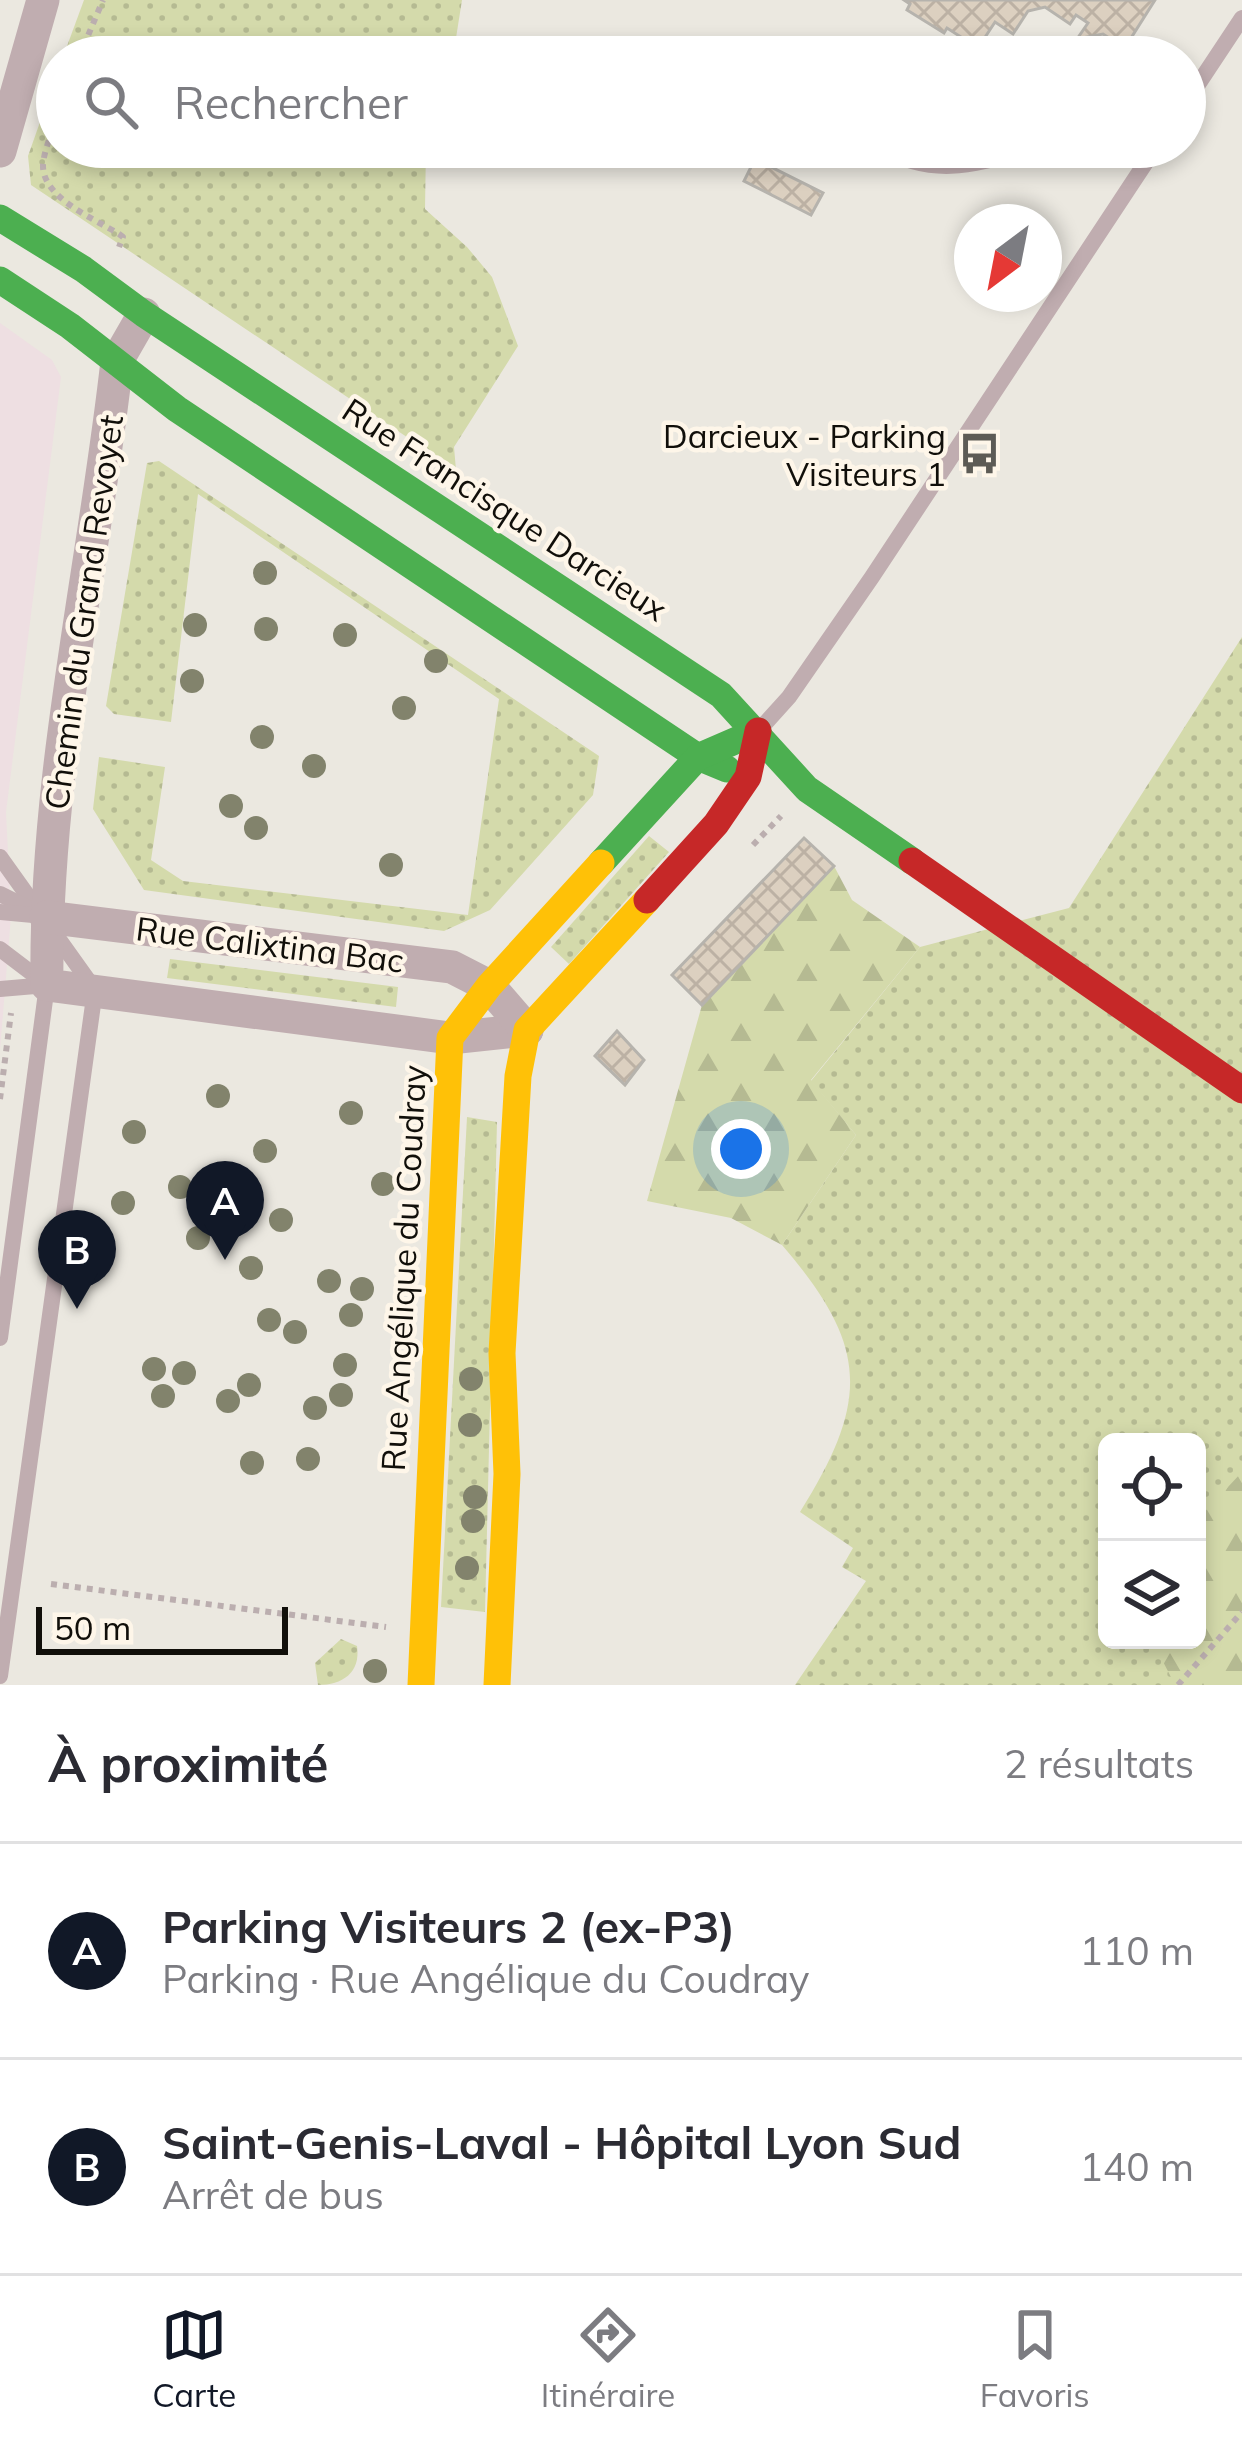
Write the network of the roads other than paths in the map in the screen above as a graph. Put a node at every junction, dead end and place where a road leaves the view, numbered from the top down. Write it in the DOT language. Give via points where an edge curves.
graph roads {
  1 [pos="43,0"];
  2 [pos="1242,18"];
  3 [pos="1206,72"];
  4 [pos="0,152"];
  5 [pos="1142,168"];
  6 [pos="0,218"];
  7 [pos="0,280"];
  8 [pos="144,314"];
  9 [pos="117,361"];
  10 [pos="758,731"];
  11 [pos="698,757"];
  12 [pos="748,778"];
  13 [pos="807,789"];
  14 [pos="0,857"];
  15 [pos="0,894"];
  16 [pos="0,912"];
  17 [pos="46,917"];
  18 [pos="0,949"];
  19 [pos="0,966"];
  20 [pos="46,985"];
  21 [pos="489,986"];
  22 [pos="0,988"];
  23 [pos="95,990"];
  24 [pos="527,1030"];
  25 [pos="450,1038"];
  26 [pos="1242,1090"];
  27 [pos="0,1338"];
  28 [pos="0,1676"];
  29 [pos="421,1685"];
  30 [pos="497,1685"];
  1 -- 4 [label="street"];
  2 -- 3 [label="lane"];
  5 -- 10 [label="lane" via="872,578"];
  6 -- 8 [label="street, Rue Francisque Darcieux"];
  7 -- 9 [label="street, Rue Francisque Darcieux"];
  8 -- 9 [label="street, Chemin du Grand Revoyet"];
  8 -- 10 [label="street, Rue Francisque Darcieux" via="721,695"];
  9 -- 11 [label="street, Rue Francisque Darcieux" via="177,410"];
  9 -- 17 [label="street, Chemin du Grand Revoyet"];
  10 -- 11 [label="street, Rue Angélique du Coudray"];
  10 -- 12 [label="street"];
  10 -- 13 [label="street, Rue Francisque Darcieux"];
  11 -- 12 [label="street, Rue Francisque Darcieux"];
  11 -- 21 [label="street, Rue Angélique du Coudray"];
  12 -- 13 [label="street, Rue Francisque Darcieux"];
  12 -- 24 [label="street" via="716,824"];
  13 -- 26 [label="street, Rue Francisque Darcieux"];
  14 -- 17 [label="lane"];
  15 -- 17 [label="lane"];
  16 -- 17 [label="lane"];
  17 -- 20 [label="street, Chemin du Grand Revoyet"];
  17 -- 21 [label="street, Rue Calixtina Bac" via="412,961"];
  17 -- 23 [label="lane"];
  18 -- 20 [label="lane"];
  19 -- 20 [label="lane"];
  20 -- 22 [label="lane"];
  20 -- 23 [label="street, Rue Calixtina Bac"];
  20 -- 27 [label="lane, Chemin du Grand Revoyet"];
  21 -- 24 [label="street"];
  21 -- 25 [label="street, Rue Angélique du Coudray"];
  23 -- 25 [label="street, Rue Calixtina Bac"];
  23 -- 28 [label="lane"];
  24 -- 25 [label="street, Rue Calixtina Bac"];
  24 -- 30 [label="street" via="502,1353 507,1474"];
  25 -- 29 [label="street, Rue Angélique du Coudray"];
}
